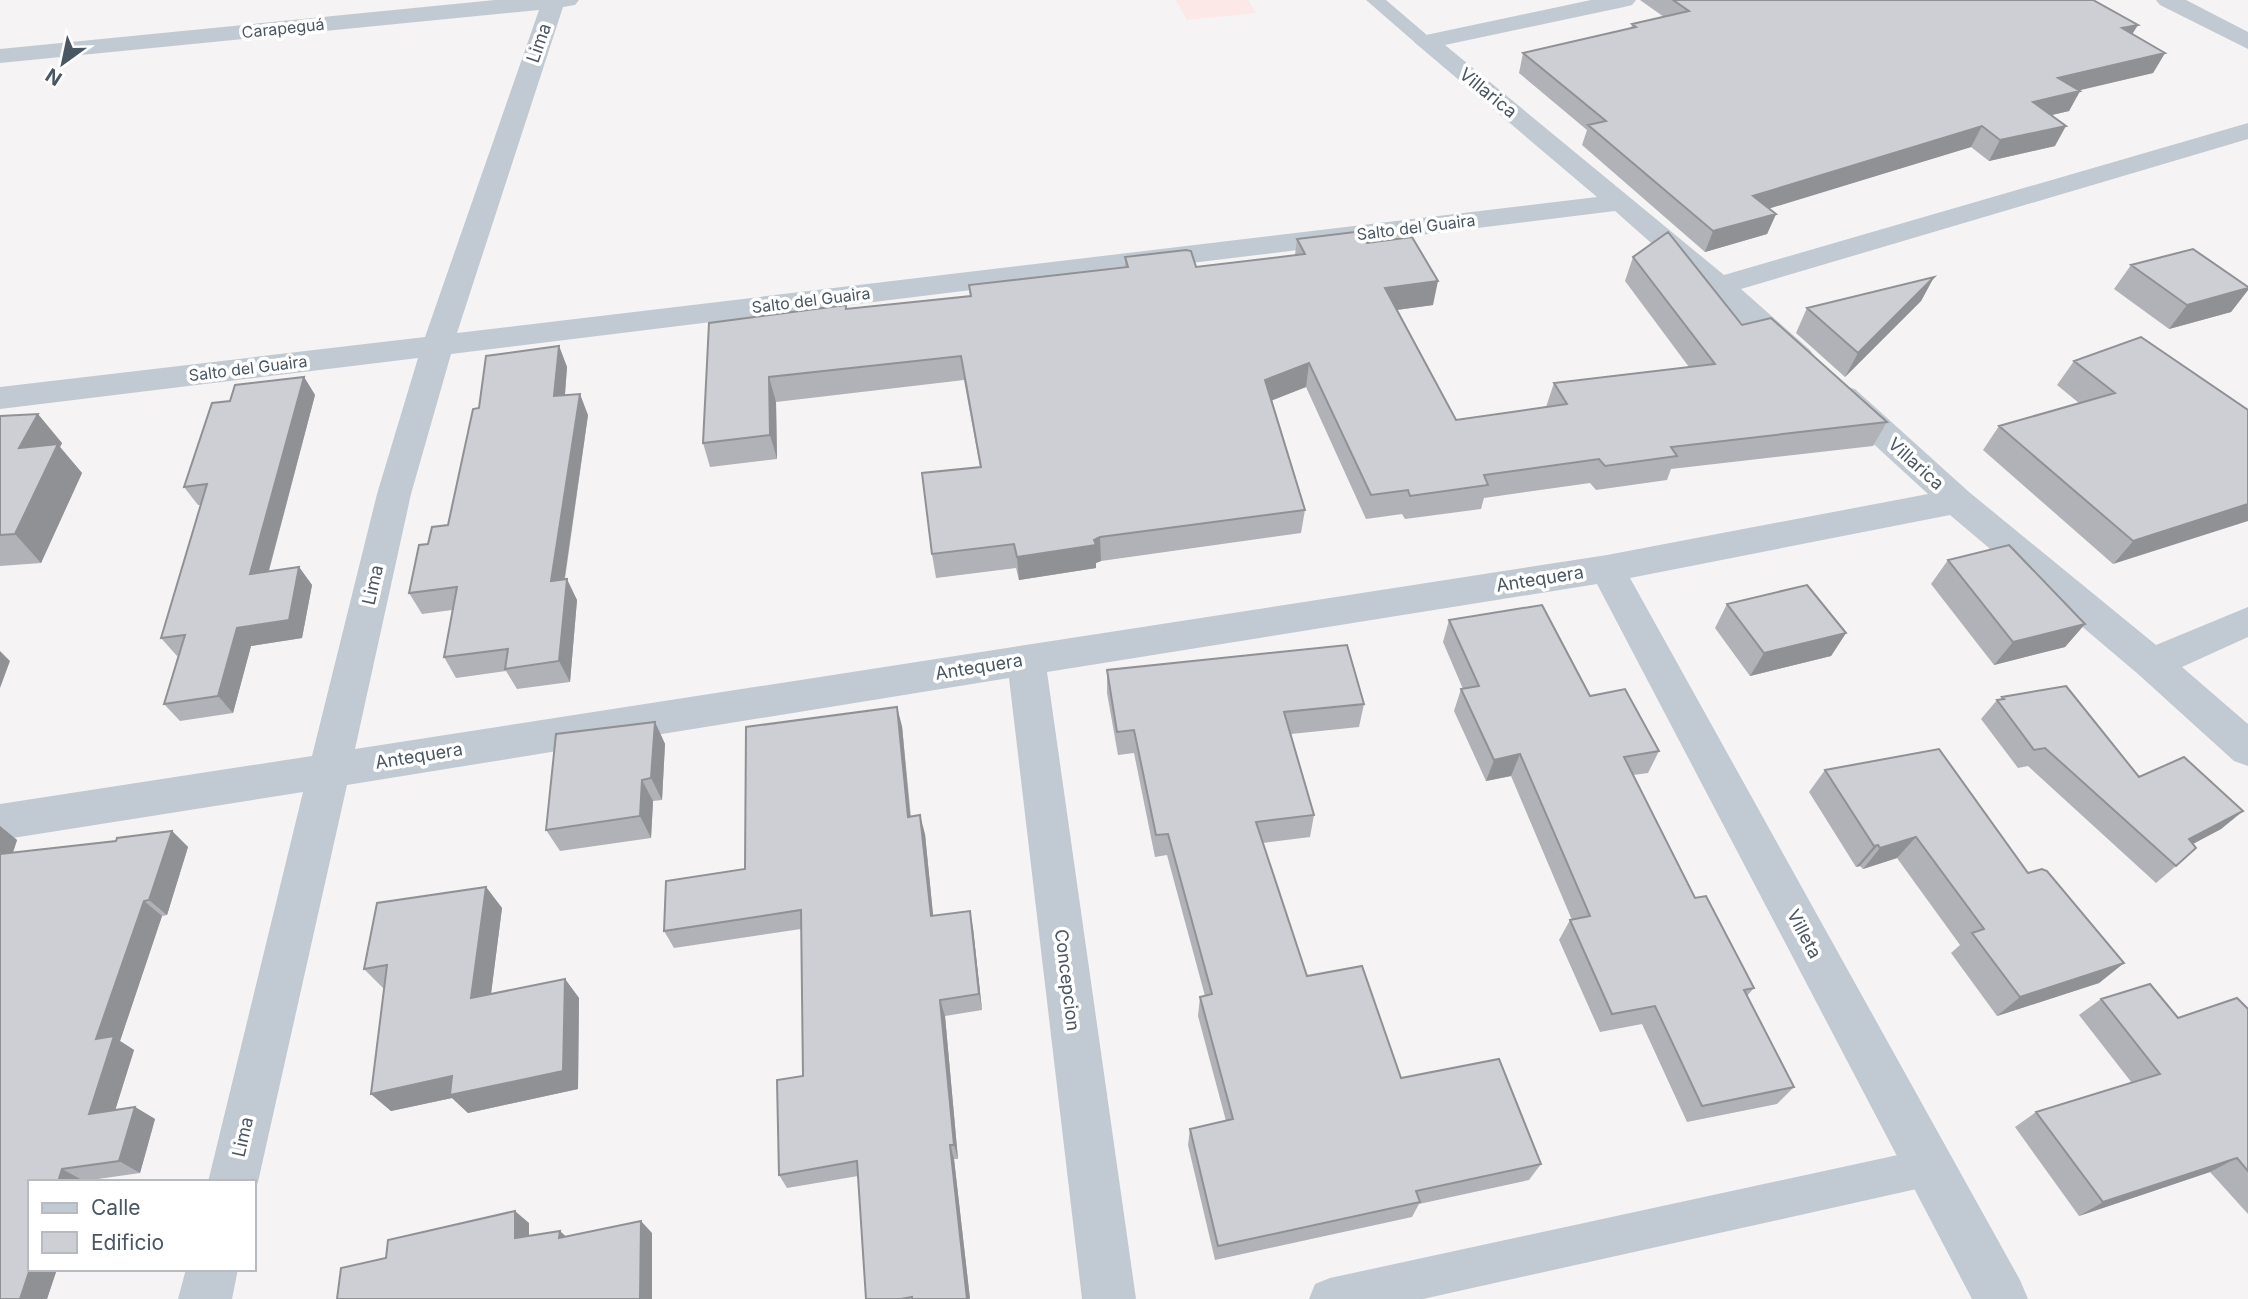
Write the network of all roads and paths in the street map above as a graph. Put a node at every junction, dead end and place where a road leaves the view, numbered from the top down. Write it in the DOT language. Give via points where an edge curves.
graph roads {
  1 [pos="558,0"];
  2 [pos="1375,0"];
  3 [pos="1624,0"];
  4 [pos="2168,0"];
  5 [pos="1426,42"];
  6 [pos="2248,42"];
  7 [pos="0,57"];
  8 [pos="2248,131"];
  9 [pos="1622,202"];
  10 [pos="1721,285"];
  11 [pos="437,346"];
  12 [pos="0,398"];
  13 [pos="1957,501"];
  14 [pos="1607,569"];
  15 [pos="2248,621"];
  16 [pos="1026,660"];
  17 [pos="2152,663"];
  18 [pos="2248,749"];
  19 [pos="331,770"];
  20 [pos="0,822"];
  21 [pos="1930,1167"];
  22 [pos="233,1180"];
  23 [pos="212,1271"];
  24 [pos="205,1299"];
  25 [pos="1109,1299"];
  26 [pos="1330,1299"];
  27 [pos="2001,1299"];
  1 -- 7 [label="street, Carapeguá"];
  1 -- 11 [label="street, Lima"];
  2 -- 5 [label="lane"];
  3 -- 5 [label="street"];
  4 -- 6 [label="street"];
  5 -- 9 [label="street, Villarica"];
  8 -- 10 [label="street"];
  9 -- 10 [label="street, Villarica"];
  9 -- 11 [label="street, Salto del Guaira"];
  10 -- 13 [label="street, Villarica"];
  11 -- 12 [label="street, Salto del Guaira"];
  11 -- 19 [label="street, Lima" via="394,494"];
  13 -- 14 [label="street, Antequera"];
  13 -- 17 [label="street, Villarica"];
  14 -- 16 [label="street, Antequera"];
  14 -- 21 [label="street, Villeta"];
  15 -- 17 [label="street"];
  16 -- 19 [label="street, Antequera"];
  16 -- 25 [label="street, Concepcion"];
  17 -- 18 [label="street, Villarica"];
  19 -- 20 [label="street, Antequera"];
  19 -- 22 [label="street, Lima"];
  21 -- 26 [label="lane"];
  21 -- 27 [label="street, Villeta"];
  23 -- 24 [label="street"];
}
